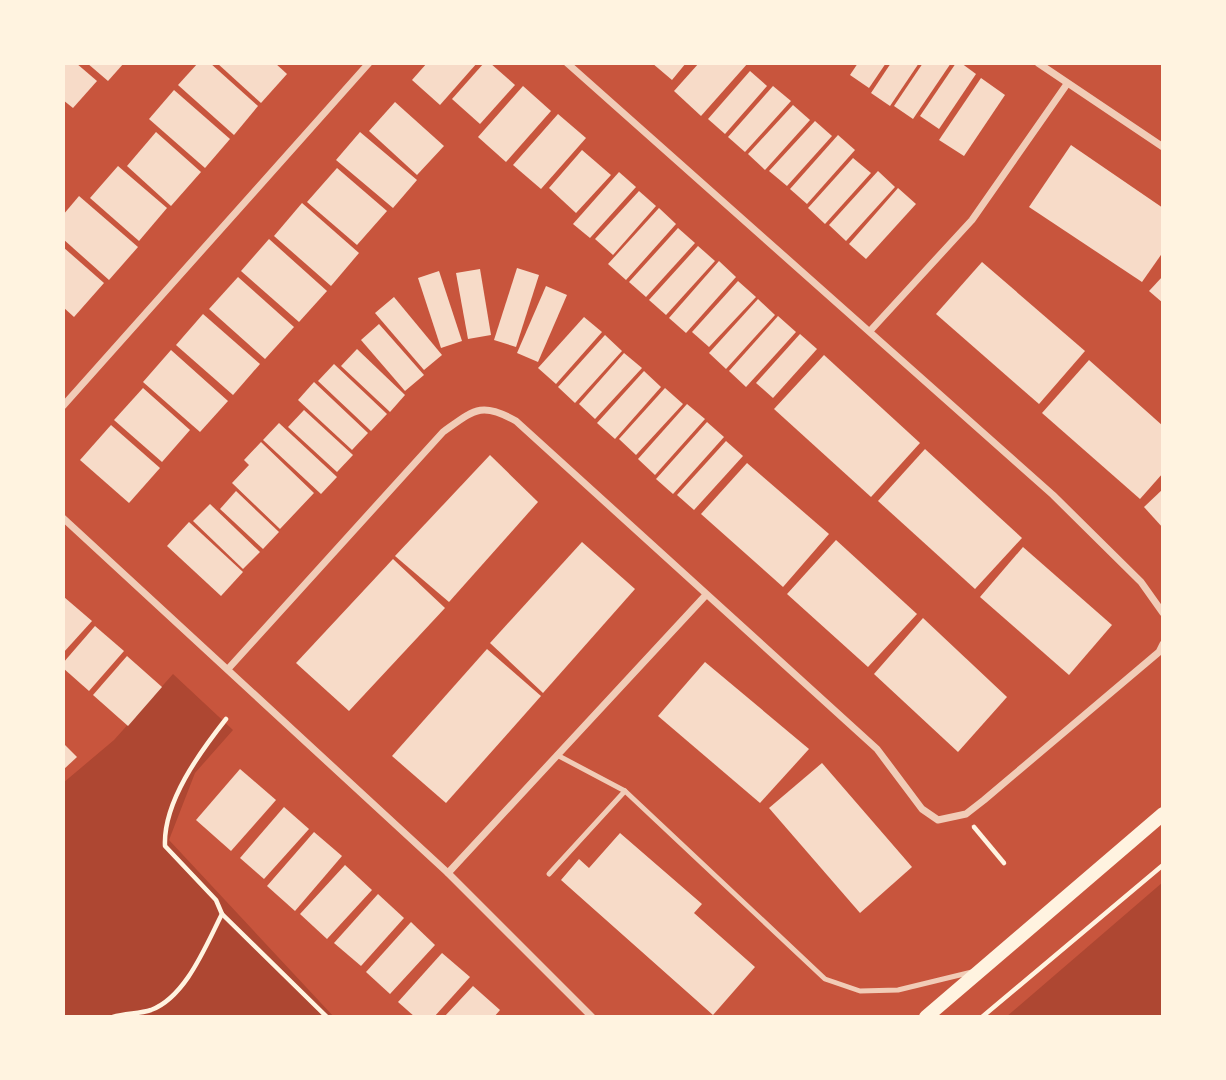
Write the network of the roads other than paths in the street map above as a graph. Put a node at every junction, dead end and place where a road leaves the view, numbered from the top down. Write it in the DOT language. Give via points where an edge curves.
graph roads {
  1 [pos="369,63"];
  2 [pos="567,63"];
  3 [pos="1038,63"];
  4 [pos="1066,84"];
  5 [pos="1163,147"];
  6 [pos="870,331"];
  7 [pos="63,406"];
  8 [pos="63,518"];
  9 [pos="705,596"];
  10 [pos="1163,612"];
  11 [pos="1163,644"];
  12 [pos="228,669"];
  13 [pos="557,755"];
  14 [pos="625,791"];
  15 [pos="1163,814"];
  16 [pos="448,873"];
  17 [pos="549,874"];
  18 [pos="981,970"];
  19 [pos="592,1017"];
  20 [pos="926,1017"];
  1 -- 7 [label="street"];
  2 -- 6 [label="street"];
  3 -- 4 [label="street"];
  4 -- 5 [label="street"];
  4 -- 6 [label="street" via="972,220"];
  6 -- 10 [label="street" via="1053,495 1141,582"];
  8 -- 12 [label="street"];
  9 -- 11 [label="street" via="877,749 922,809 938,820 966,814 975,807"];
  9 -- 12 [label="street" via="516,421 495,409 471,412 443,432"];
  9 -- 13 [label="street"];
  12 -- 16 [label="street"];
  13 -- 14 [label="lane"];
  13 -- 16 [label="street"];
  14 -- 17 [label="lane"];
  14 -- 18 [label="lane" via="825,979 860,990 898,990"];
  15 -- 18 [label="main road"];
  16 -- 19 [label="street"];
  18 -- 20 [label="main road"];
}
